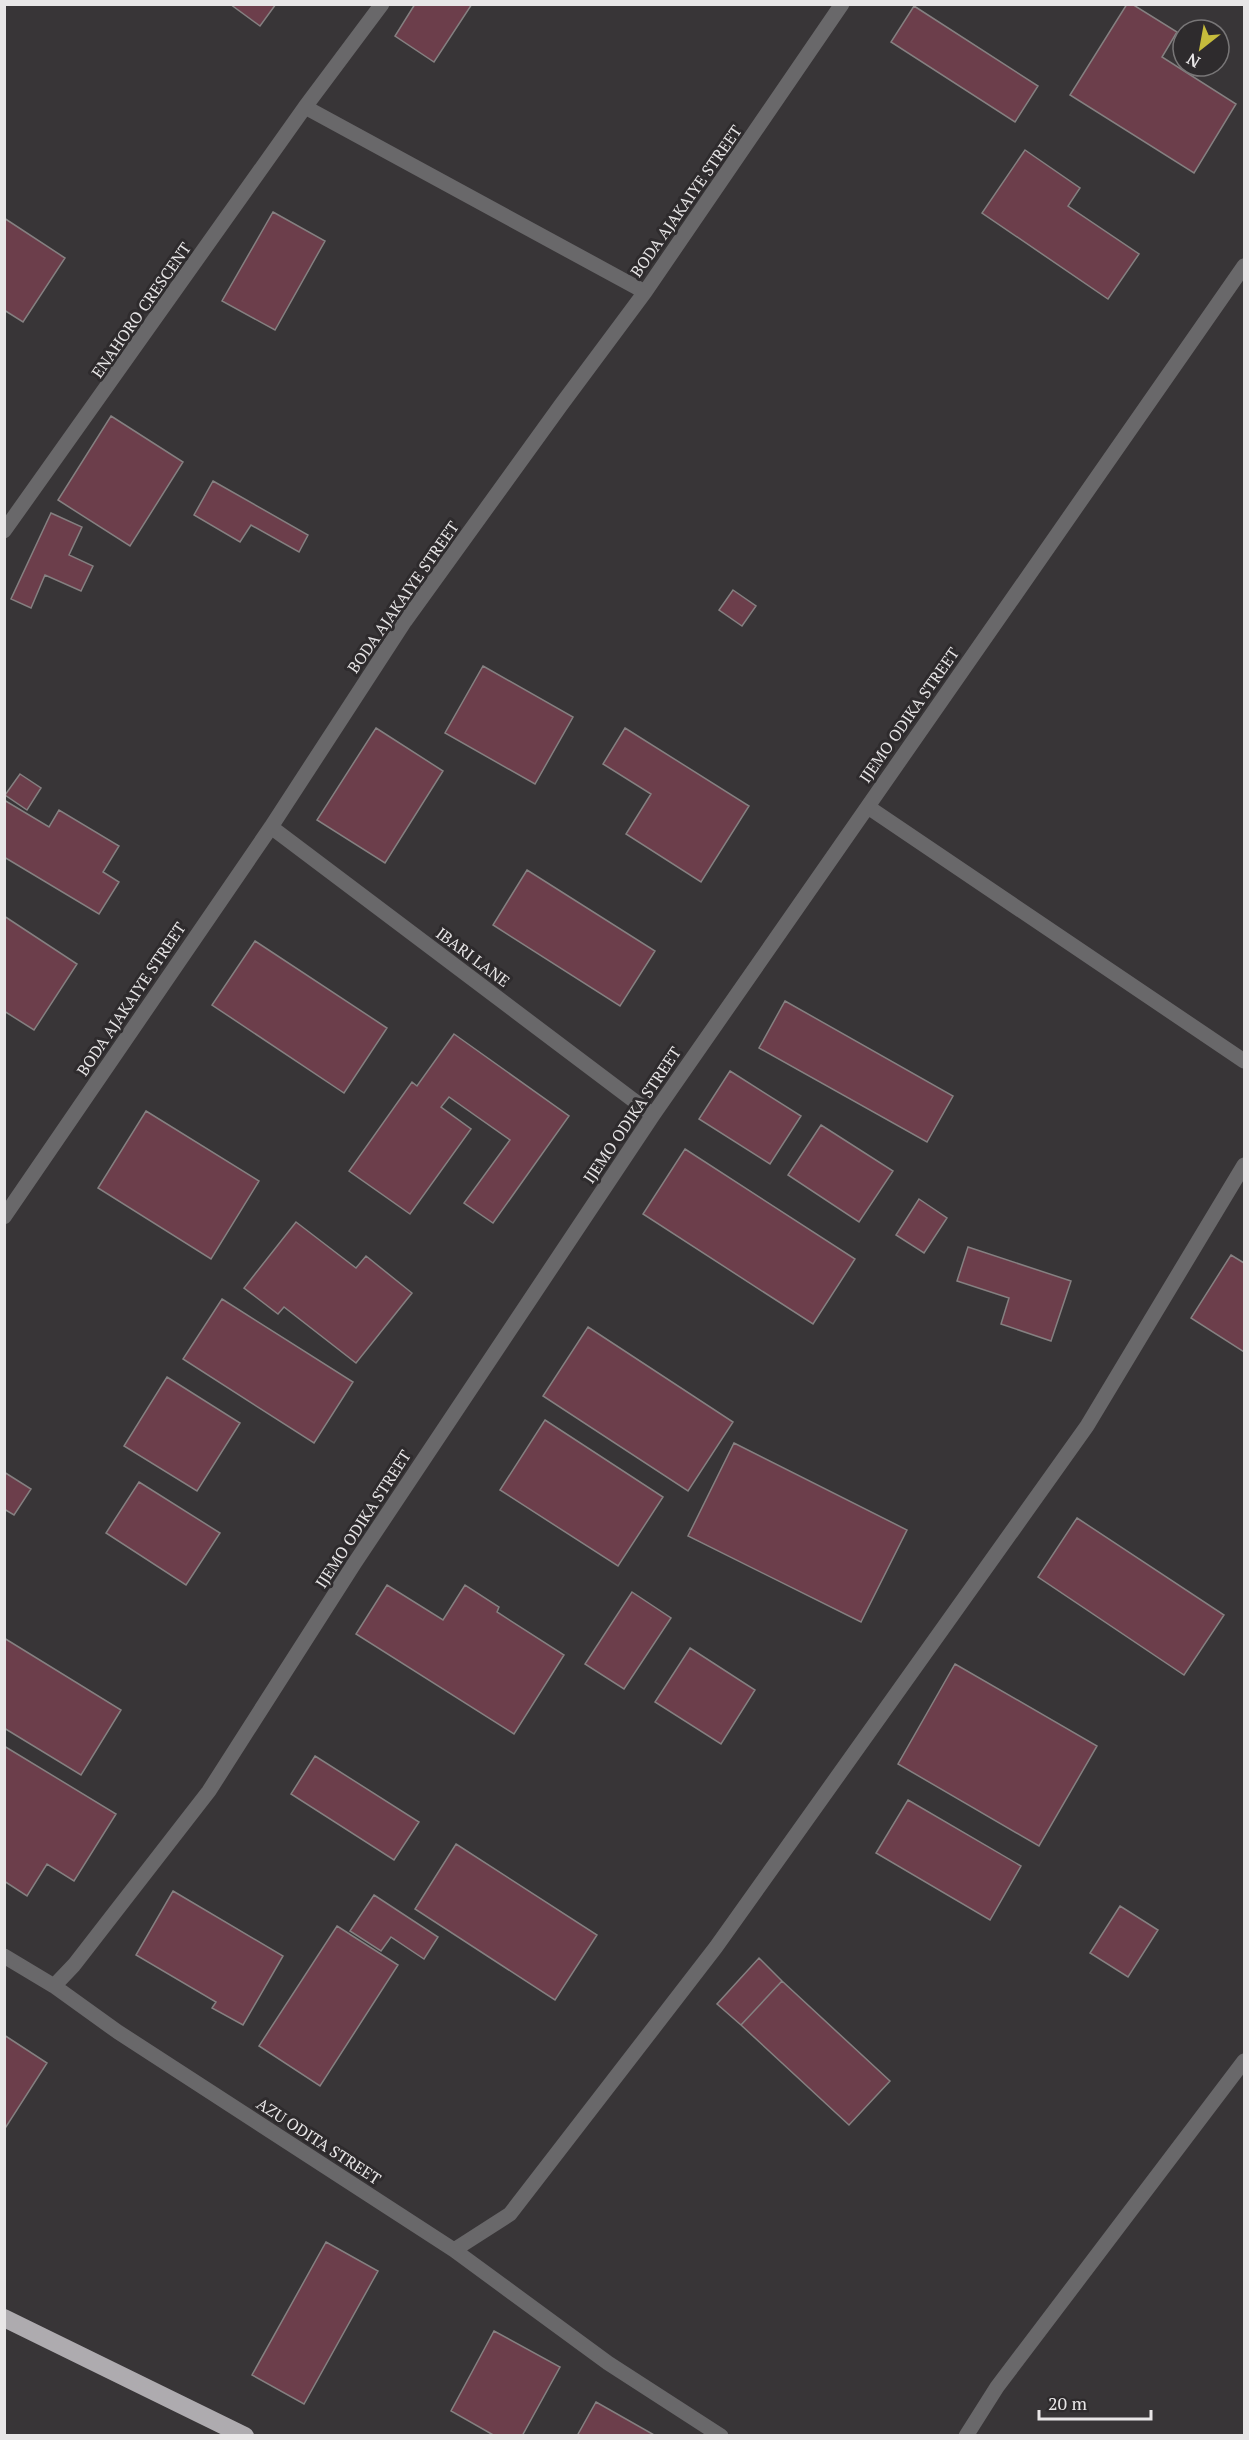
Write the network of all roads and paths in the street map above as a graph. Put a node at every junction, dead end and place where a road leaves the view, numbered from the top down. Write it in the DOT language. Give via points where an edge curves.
graph roads {
  1 [pos="381,4"];
  2 [pos="842,4"];
  3 [pos="305,107"];
  4 [pos="1245,266"];
  5 [pos="645,292"];
  6 [pos="4,531"];
  7 [pos="868,807"];
  8 [pos="271,827"];
  9 [pos="1245,1060"];
  10 [pos="653,1115"];
  11 [pos="1245,1165"];
  12 [pos="4,1217"];
  13 [pos="4,1956"];
  14 [pos="54,1986"];
  15 [pos="1245,2061"];
  16 [pos="454,2250"];
  17 [pos="4,2318"];
  18 [pos="245,2436"];
  19 [pos="721,2436"];
  20 [pos="966,2436"];
  1 -- 3 [label="street, ENAHORO CRESCENT"];
  2 -- 5 [label="street, BODA AJAKAIYE STREET"];
  3 -- 5 [label="street"];
  3 -- 6 [label="street, ENAHORO CRESCENT"];
  4 -- 7 [label="street, IJEMO ODIKA STREET"];
  5 -- 8 [label="street, BODA AJAKAIYE STREET" via="405,621"];
  7 -- 9 [label="street"];
  7 -- 10 [label="street, IJEMO ODIKA STREET"];
  8 -- 10 [label="street, IBARI LANE"];
  8 -- 12 [label="street, BODA AJAKAIYE STREET"];
  10 -- 14 [label="street, IJEMO ODIKA STREET" via="354,1564 209,1791"];
  11 -- 16 [label="street" via="1088,1426 716,1947 510,2214"];
  13 -- 14 [label="street, AZU ODITA STREET"];
  14 -- 16 [label="street, AZU ODITA STREET" via="118,2032"];
  15 -- 20 [label="street" via="997,2387"];
  16 -- 19 [label="street, AZU ODITA STREET" via="608,2363"];
  17 -- 18 [label="highway"];
}
